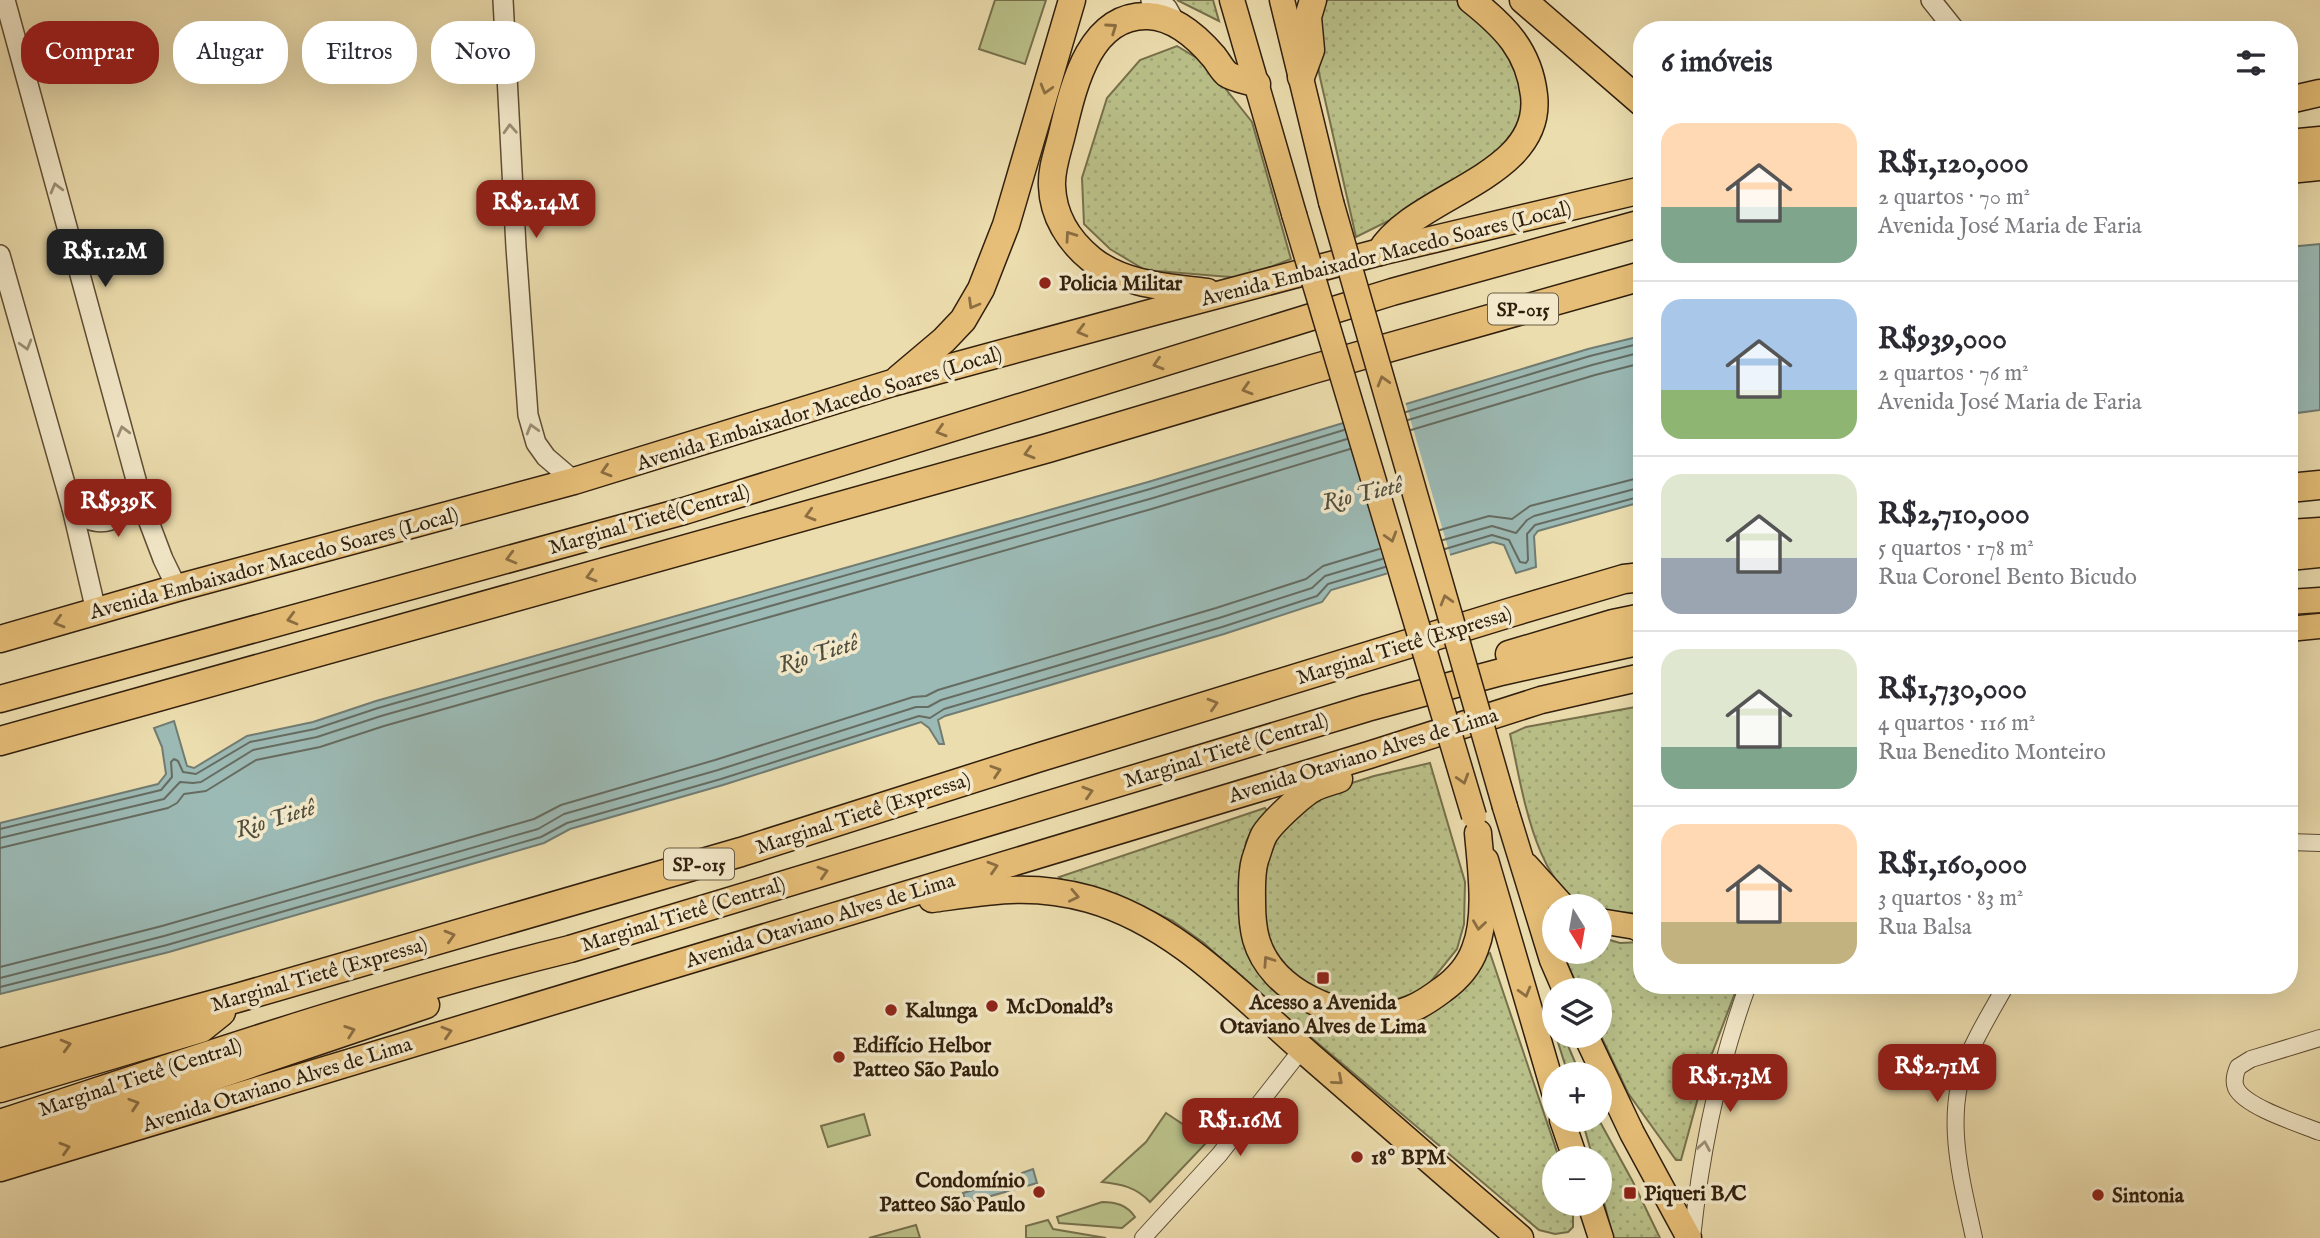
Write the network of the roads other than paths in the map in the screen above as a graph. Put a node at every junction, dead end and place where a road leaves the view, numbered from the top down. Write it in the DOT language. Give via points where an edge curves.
graph roads {
  1 [pos="5,0"];
  2 [pos="503,0"];
  3 [pos="1072,0"];
  4 [pos="1151,0"];
  5 [pos="1232,0"];
  6 [pos="1282,0"];
  7 [pos="1313,0"];
  8 [pos="1471,0"];
  9 [pos="1523,0"];
  10 [pos="1931,0"];
  11 [pos="1948,21"];
  12 [pos="1176,23"];
  13 [pos="17,41"];
  14 [pos="0,54"];
  15 [pos="1301,77"];
  16 [pos="2320,81"];
  17 [pos="2298,83"];
  18 [pos="1257,84"];
  19 [pos="2320,93"];
  20 [pos="1633,95"];
  21 [pos="2298,98"];
  22 [pos="2320,129"];
  23 [pos="2298,131"];
  24 [pos="2320,141"];
  25 [pos="2298,143"];
  26 [pos="2320,166"];
  27 [pos="2298,168"];
  28 [pos="1633,192"];
  29 [pos="1633,225"];
  30 [pos="1380,252"];
  31 [pos="0,256"];
  32 [pos="1633,279"];
  33 [pos="1219,294"];
  34 [pos="892,383"];
  35 [pos="574,481"];
  36 [pos="2320,485"];
  37 [pos="2298,487"];
  38 [pos="138,488"];
  39 [pos="72,508"];
  40 [pos="2320,531"];
  41 [pos="2298,532"];
  42 [pos="2320,554"];
  43 [pos="2298,555"];
  44 [pos="1633,578"];
  45 [pos="177,588"];
  46 [pos="2320,600"];
  47 [pos="2298,601"];
  48 [pos="96,611"];
  49 [pos="1633,619"];
  50 [pos="2320,626"];
  51 [pos="2298,628"];
  52 [pos="0,639"];
  53 [pos="1633,643"];
  54 [pos="1633,679"];
  55 [pos="1633,696"];
  56 [pos="0,699"];
  57 [pos="1541,700"];
  58 [pos="1367,708"];
  59 [pos="0,741"];
  60 [pos="1368,755"];
  61 [pos="1476,824"];
  62 [pos="2298,842"];
  63 [pos="2320,843"];
  64 [pos="1519,857"];
  65 [pos="1552,894"];
  66 [pos="885,900"];
  67 [pos="1612,923"];
  68 [pos="1633,927"];
  69 [pos="570,948"];
  70 [pos="1560,978"];
  71 [pos="1745,994"];
  72 [pos="2001,994"];
  73 [pos="237,998"];
  74 [pos="2320,1038"];
  75 [pos="1592,1048"];
  76 [pos="1302,1049"];
  77 [pos="1545,1062"];
  78 [pos="0,1063"];
  79 [pos="0,1088"];
  80 [pos="0,1123"];
  81 [pos="2320,1132"];
  82 [pos="0,1149"];
  83 [pos="0,1168"];
  84 [pos="1594,1216"];
  85 [pos="1143,1238"];
  86 [pos="1520,1238"];
  87 [pos="1601,1238"];
  88 [pos="1691,1238"];
  89 [pos="1974,1238"];
  1 -- 13 [label="street"];
  35 -- 2 [label="street, one-way" via="536,443 528,415"];
  3 -- 34 [label="highway, one-way" via="1006,225 981,289 944,341"];
  4 -- 12 [label="street" via="1167,8"];
  5 -- 18 [label="main road"];
  6 -- 15 [label="main road"];
  7 -- 15 [label="highway" via="1308,17 1311,50"];
  8 -- 30 [label="highway" via="1513,38 1526,63 1533,84 1533,124 1524,141 1494,170 1394,232"];
  9 -- 20 [label="highway"];
  10 -- 11 [label="street"];
  12 -- 18 [label="highway" via="1227,74"];
  33 -- 12 [label="highway, one-way" via="1154,285 1108,270 1078,248 1060,222 1055,204 1052,185 1070,101 1094,43 1125,20 1146,16"];
  13 -- 14 [label="street"];
  38 -- 13 [label="street, one-way"];
  64 -- 15 [label="main road, one-way, bridge" via="1331,202"];
  16 -- 17 [label="highway"];
  18 -- 61 [label="main road, one-way, bridge"];
  19 -- 21 [label="highway"];
  22 -- 23 [label="highway"];
  24 -- 25 [label="highway"];
  26 -- 27 [label="highway"];
  28 -- 30 [label="highway, Avenida Embaixador Macedo Soares (Local)"];
  29 -- 56 [label="highway, Marginal Tietê(Central), one-way" via="1392,292 684,511"];
  30 -- 33 [label="highway, Avenida Embaixador Macedo Soares (Local)"];
  31 -- 39 [label="street, one-way"];
  32 -- 59 [label="highway, SP-015, one-way" via="1048,448"];
  33 -- 34 [label="highway, Avenida Embaixador Macedo Soares (Local), one-way"];
  34 -- 35 [label="highway, Avenida Embaixador Macedo Soares (Local), one-way"];
  35 -- 45 [label="highway, Avenida Embaixador Macedo Soares (Local)"];
  36 -- 37 [label="highway"];
  38 -- 39 [label="street" via="134,502 114,519 87,519"];
  38 -- 45 [label="street"];
  39 -- 48 [label="street"];
  40 -- 41 [label="highway"];
  42 -- 43 [label="highway"];
  73 -- 44 [label="highway, Marginal Tietê (Expressa) / SP-015, one-way" via="741,852"];
  45 -- 48 [label="highway, Avenida Embaixador Macedo Soares (Local)"];
  46 -- 47 [label="main road"];
  48 -- 52 [label="highway, Avenida Embaixador Macedo Soares (Local), one-way"];
  49 -- 58 [label="highway, Avenida Otaviano Alves de Lima" via="1413,685"];
  50 -- 51 [label="main road"];
  53 -- 58 [label="highway"];
  54 -- 57 [label="highway, Avenida Otaviano Alves de Lima"];
  55 -- 57 [label="highway" via="1563,706"];
  57 -- 60 [label="highway, Avenida Otaviano Alves de Lima"];
  69 -- 58 [label="highway, Marginal Tietê (Central), one-way"];
  61 -- 60 [label="highway, one-way" via="1482,887 1476,947 1466,967 1447,987 1412,1010 1375,1016 1349,1014 1294,989 1271,966 1256,941 1252,872 1263,837 1271,824 1312,789 1354,773"];
  66 -- 60 [label="highway, Avenida Otaviano Alves de Lima, one-way"];
  61 -- 77 [label="main road, one-way"];
  62 -- 63 [label="street"];
  64 -- 65 [label="main road"];
  64 -- 70 [label="main road"];
  66 -- 76 [label="highway, one-way" via="904,903 1041,889 1090,900 1142,920 1196,957"];
  83 -- 66 [label="highway, Avenida Otaviano Alves de Lima, one-way"];
  67 -- 68 [label="main road"];
  69 -- 80 [label="highway, Marginal Tietê (Central)" via="292,1027"];
  82 -- 69 [label="highway, one-way" via="483,985"];
  88 -- 71 [label="street, one-way" via="1709,1121"];
  72 -- 89 [label="street" via="1969,1053 1954,1115 1957,1157"];
  78 -- 73 [label="highway, Marginal Tietê (Expressa) / SP-015, one-way"];
  73 -- 79 [label="highway" via="201,1028"];
  74 -- 81 [label="street" via="2251,1059 2238,1067 2234,1077 2240,1094"];
  75 -- 88 [label="main road"];
  76 -- 85 [label="street" via="1219,1155"];
  76 -- 86 [label="highway, one-way"];
  84 -- 87 [label="main road"];
}
